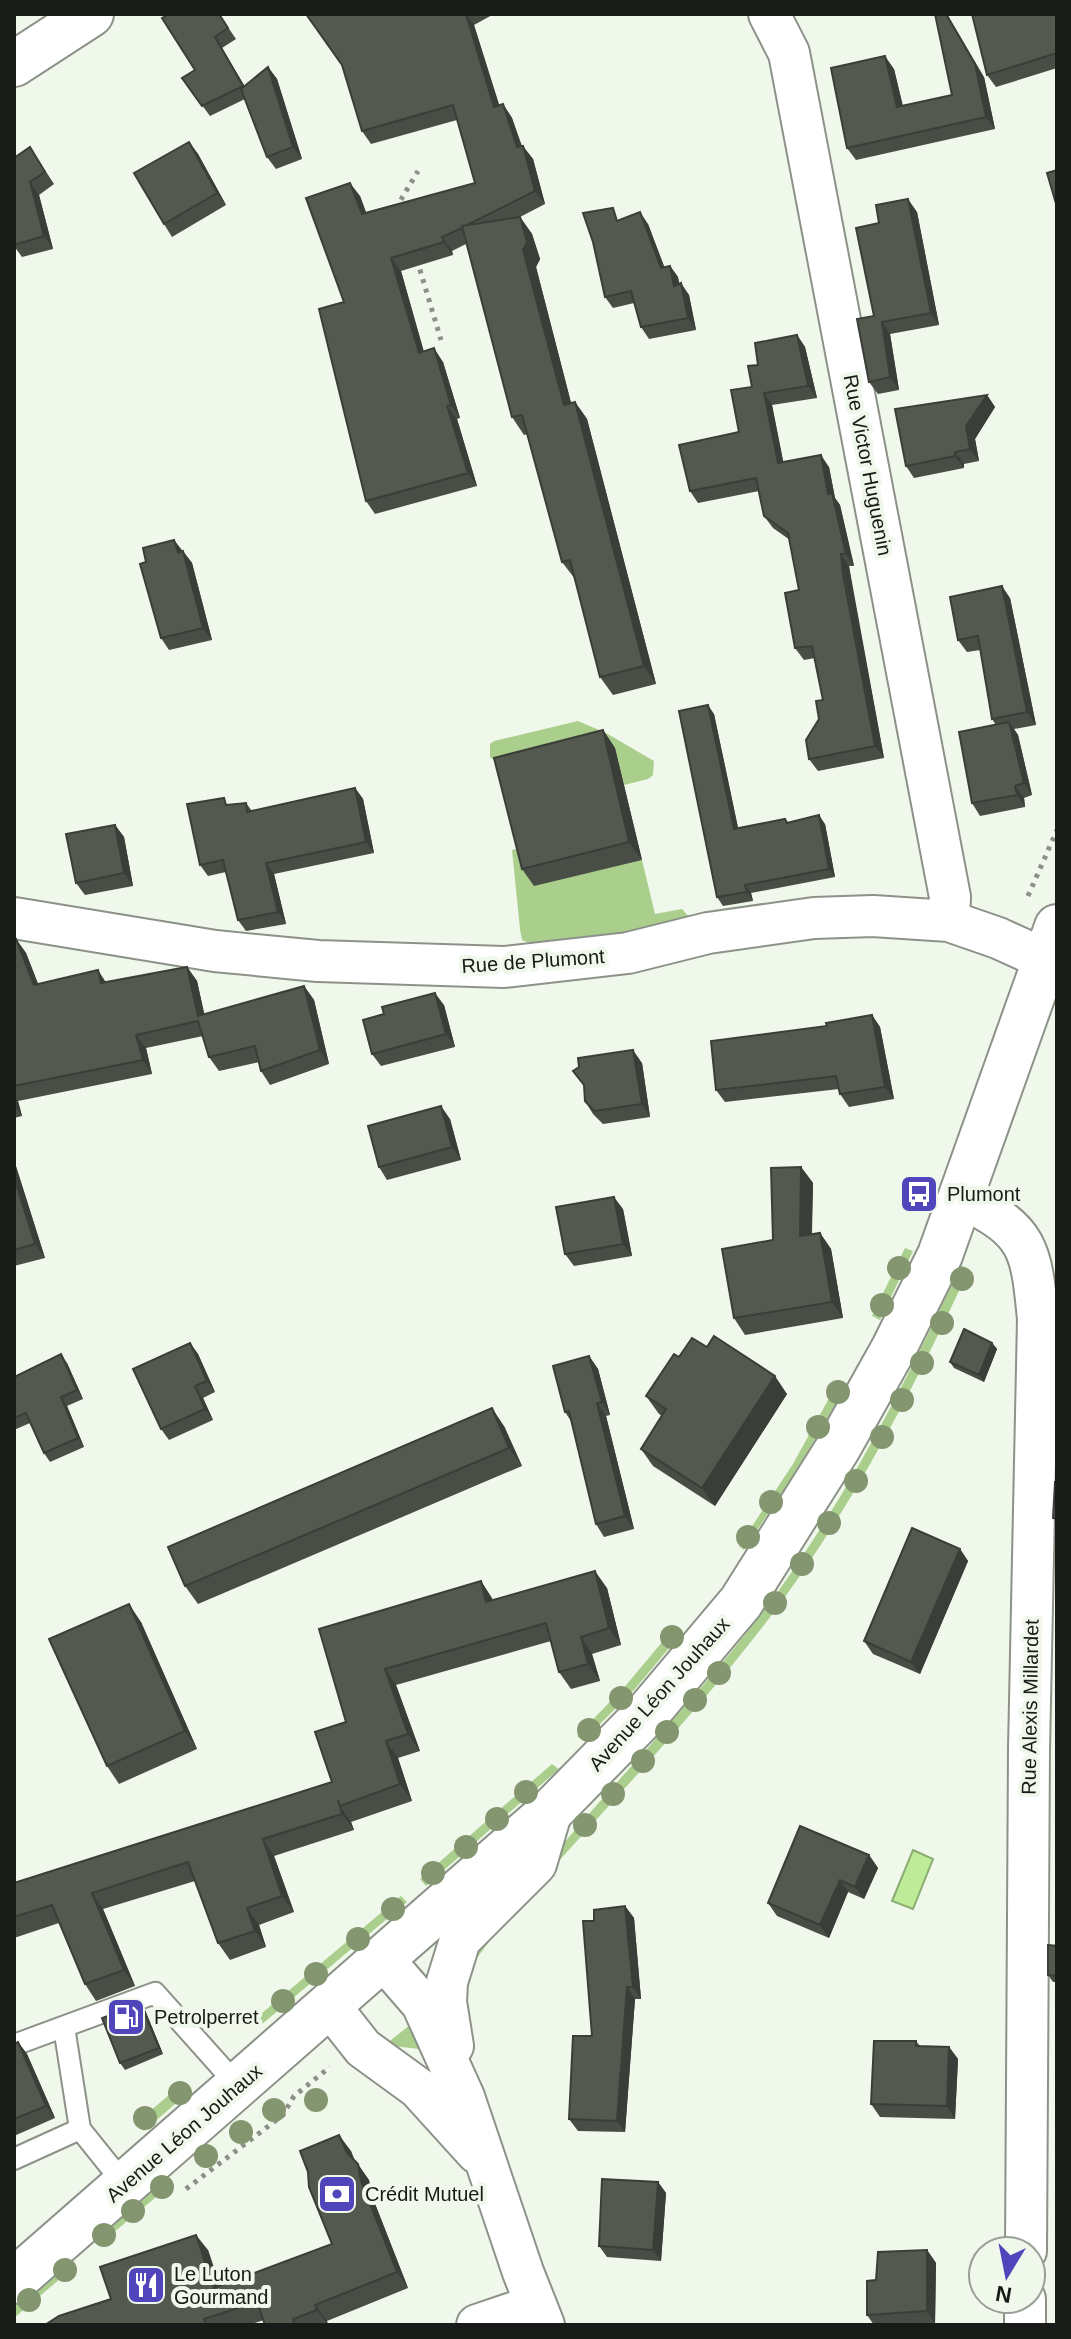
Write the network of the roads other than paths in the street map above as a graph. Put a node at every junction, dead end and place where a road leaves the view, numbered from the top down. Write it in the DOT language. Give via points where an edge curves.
graph roads {
  1 [pos="91,14"];
  2 [pos="769,14"];
  3 [pos="14,64"];
  4 [pos="14,918"];
  5 [pos="949,921"];
  6 [pos="1053,952"];
  7 [pos="962,1198"];
  8 [pos="552,1810"];
  9 [pos="383,1959"];
  10 [pos="330,2006"];
  11 [pos="64,2027"];
  12 [pos="14,2045"];
  13 [pos="238,2086"];
  14 [pos="464,2097"];
  15 [pos="80,2129"];
  16 [pos="14,2159"];
  17 [pos="485,2162"];
  18 [pos="125,2185"];
  19 [pos="1026,2235"];
  20 [pos="14,2281"];
  21 [pos="540,2315"];
  22 [pos="477,2325"];
  1 -- 3 [label="main road"];
  2 -- 5 [label="street, Rue Victor Huguenin" via="789,53 950,897"];
  4 -- 5 [label="street, Rue de Plumont" via="230,952 429,967 504,967 628,953 708,933 814,918"];
  5 -- 6 [label="street, Rue de Plumont"];
  6 -- 7 [label="main road, Avenue Léon Jouhaux"];
  7 -- 8 [label="main road, Avenue Léon Jouhaux" via="894,1348 741,1602 650,1710"];
  7 -- 19 [label="street, Rue Alexis Millardet" via="998,1216 1022,1242 1038,1319"];
  8 -- 9 [label="main road, Avenue Léon Jouhaux"];
  8 -- 14 [label="street" via="536,1864 460,1940 452,1958 446,2002"];
  9 -- 10 [label="main road, Avenue Léon Jouhaux"];
  9 -- 14 [label="street" via="422,2004"];
  10 -- 13 [label="main road, Avenue Léon Jouhaux"];
  10 -- 17 [label="street" via="363,2048 418,2088"];
  11 -- 12 [label="lane"];
  11 -- 13 [label="lane" via="155,1993"];
  11 -- 15 [label="lane"];
  13 -- 18 [label="main road, Avenue Léon Jouhaux"];
  14 -- 17 [label="street"];
  15 -- 16 [label="lane"];
  15 -- 18 [label="lane"];
  17 -- 21 [label="street"];
  18 -- 20 [label="main road, Avenue Léon Jouhaux"];
  21 -- 22 [label="street"];
}
